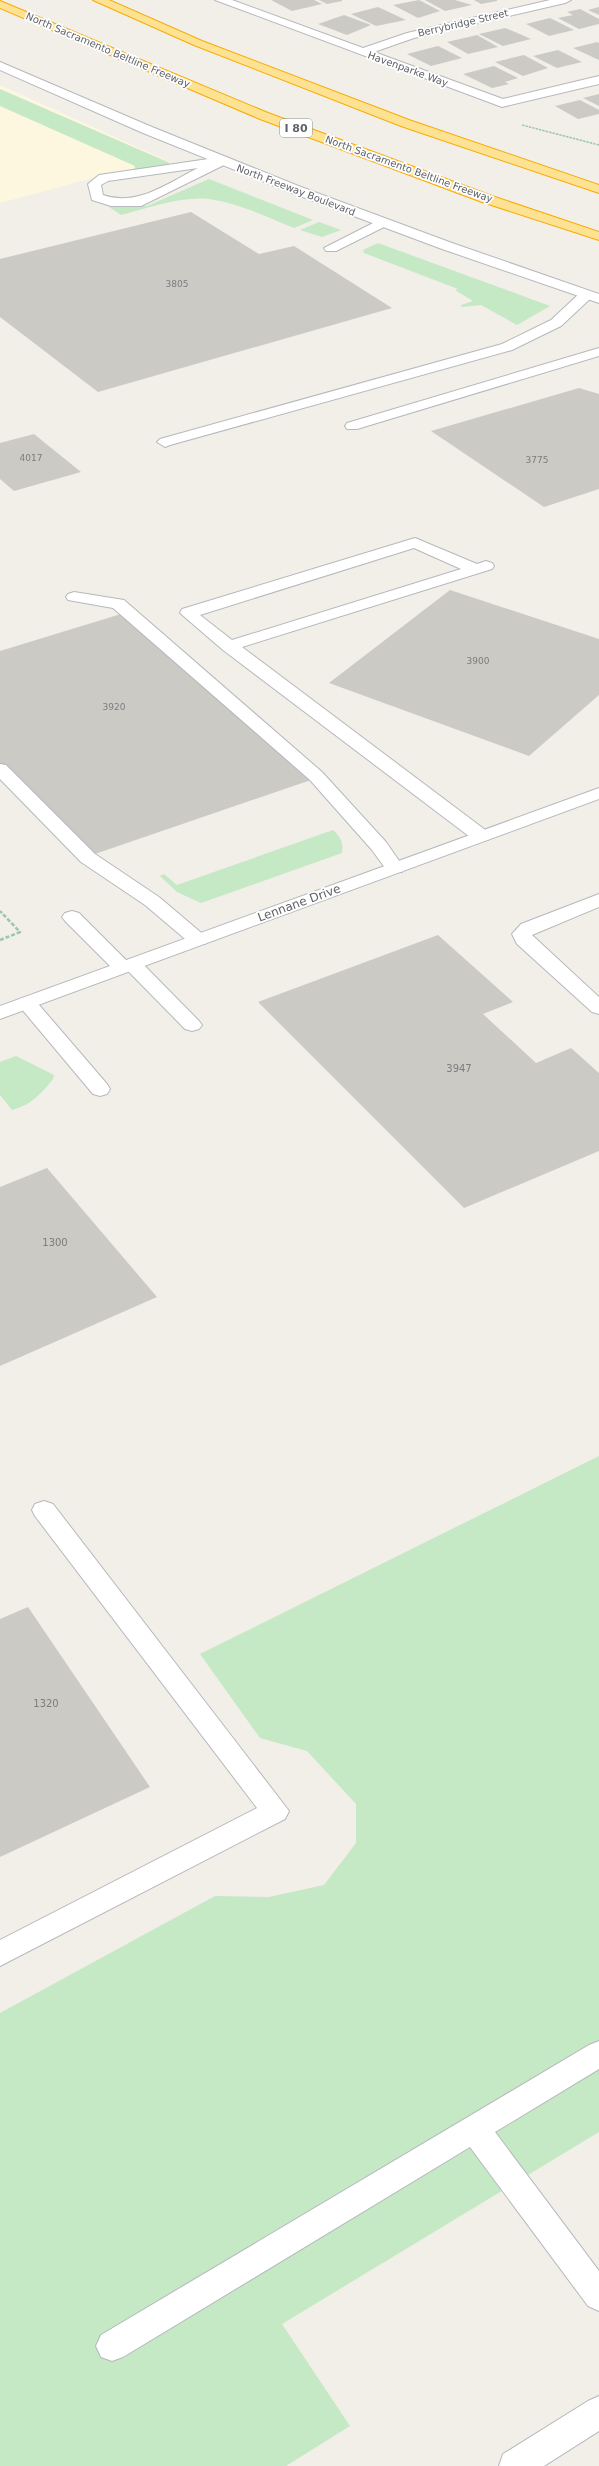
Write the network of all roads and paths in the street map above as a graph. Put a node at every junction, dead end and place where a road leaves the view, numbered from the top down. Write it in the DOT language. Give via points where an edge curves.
graph roads {
  1 [pos="99,0"];
  2 [pos="221,0"];
  3 [pos="565,0"];
  4 [pos="0,4"];
  5 [pos="363,52"];
  6 [pos="0,66"];
  7 [pos="599,80"];
  8 [pos="222,161"];
  9 [pos="599,189"];
  10 [pos="381,223"];
  11 [pos="599,236"];
  12 [pos="331,248"];
  13 [pos="593,297"];
  14 [pos="597,352"];
  15 [pos="352,426"];
  16 [pos="165,442"];
  17 [pos="74,596"];
  18 [pos="229,646"];
  19 [pos="0,769"];
  20 [pos="599,793"];
  21 [pos="481,836"];
  22 [pos="395,868"];
  23 [pos="599,900"];
  24 [pos="0,911"];
  25 [pos="72,917"];
  26 [pos="0,940"];
  27 [pos="198,940"];
  28 [pos="128,966"];
  29 [pos="27,1003"];
  30 [pos="599,1008"];
  31 [pos="0,1013"];
  32 [pos="192,1025"];
  33 [pos="100,1090"];
  34 [pos="44,1510"];
  35 [pos="0,1954"];
  36 [pos="599,2054"];
  37 [pos="474,2128"];
  38 [pos="599,2296"];
  39 [pos="112,2346"];
  40 [pos="599,2412"];
  41 [pos="515,2466"];
  1 -- 9 [label="highway" via="198,43 405,123"];
  2 -- 5 [label="street, Havenparke Way"];
  3 -- 5 [label="street, Berrybridge Street" via="411,35"];
  4 -- 11 [label="highway, North Sacramento Beltline Freeway / I 80" via="264,116 487,199"];
  5 -- 7 [label="street, Havenparke Way" via="502,104"];
  6 -- 8 [label="street, North Freeway Boulevard"];
  8 -- 8 [label="street" via="104,178 94,184 97,197 112,202 141,202"];
  8 -- 10 [label="street, North Freeway Boulevard"];
  10 -- 12 [label="street"];
  10 -- 13 [label="street, North Freeway Boulevard"];
  13 -- 16 [label="street" via="556,324 507,347"];
  14 -- 15 [label="street"];
  17 -- 22 [label="street" via="118,604 316,776 379,846"];
  18 -- 18 [label="street" via="480,567 415,543 188,613"];
  18 -- 21 [label="street"];
  19 -- 27 [label="street" via="88,858 152,901"];
  20 -- 21 [label="street, Lennane Drive"];
  21 -- 22 [label="street, Lennane Drive"];
  22 -- 27 [label="street, Lennane Drive"];
  23 -- 30 [label="street" via="528,928 522,934 524,940"];
  24 -- 26 [label="path" via="20,932"];
  25 -- 28 [label="street"];
  27 -- 28 [label="street, Lennane Drive"];
  28 -- 29 [label="street, Lennane Drive"];
  28 -- 32 [label="street"];
  29 -- 31 [label="street, Lennane Drive"];
  29 -- 33 [label="street"];
  34 -- 35 [label="street" via="275,1811"];
  36 -- 37 [label="street"];
  37 -- 38 [label="street"];
  37 -- 39 [label="street"];
  40 -- 41 [label="street"];
}
